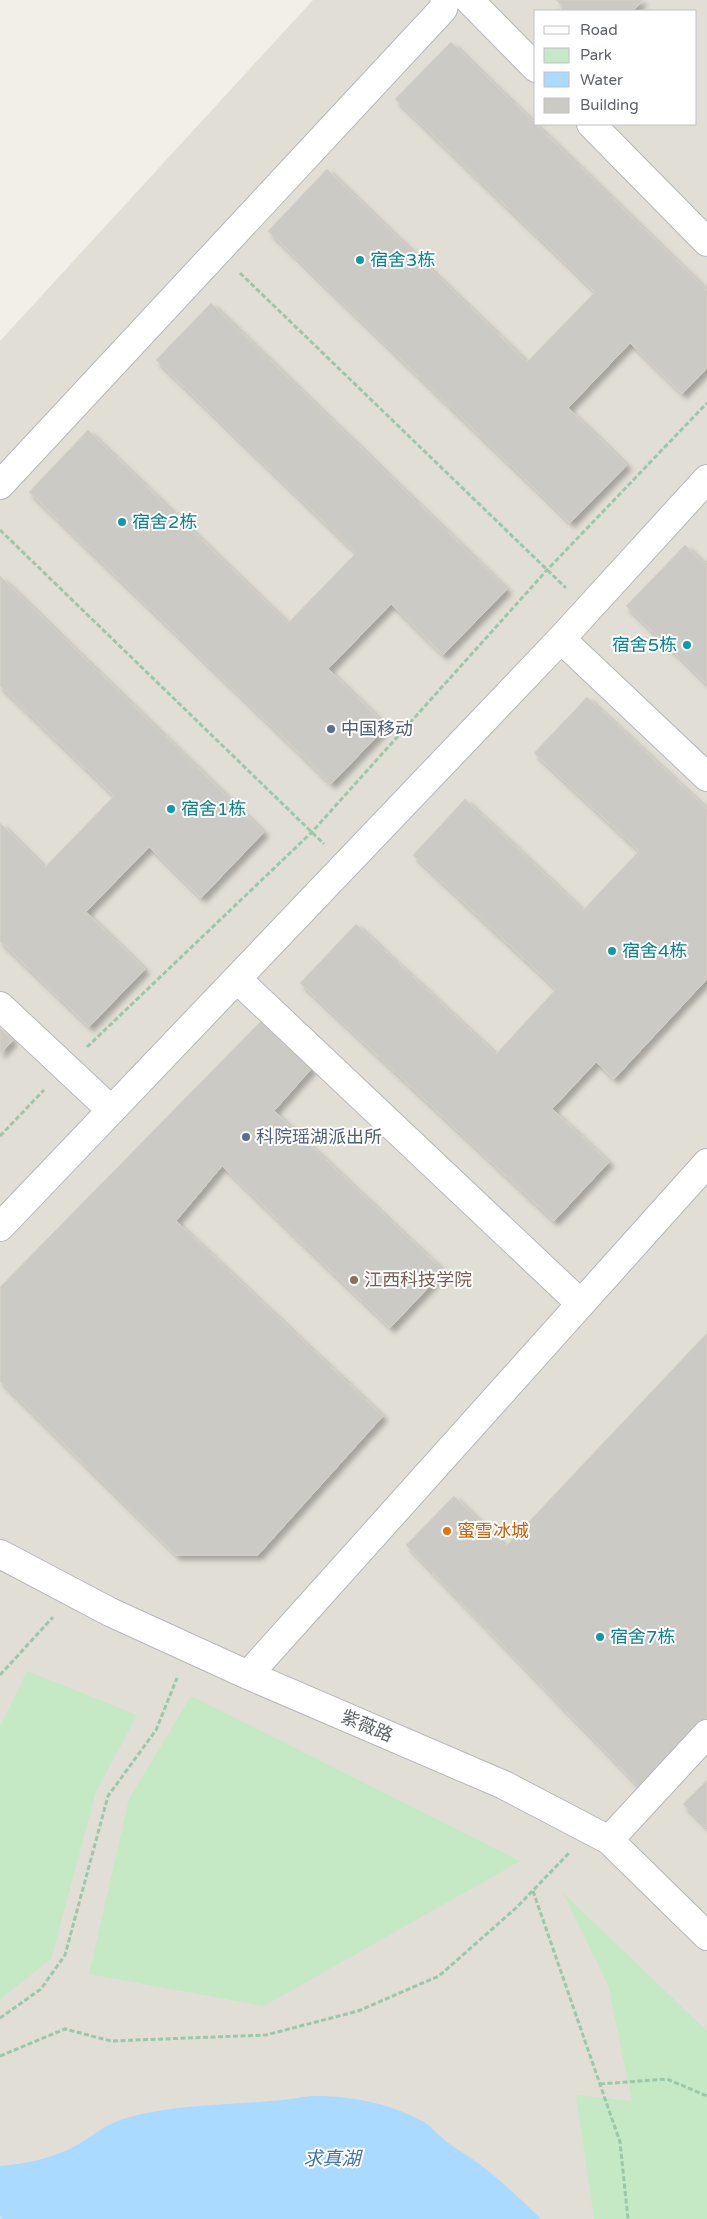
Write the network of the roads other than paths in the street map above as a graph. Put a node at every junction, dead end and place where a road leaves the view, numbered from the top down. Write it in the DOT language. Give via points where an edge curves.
graph roads {
  1 [pos="445,0"];
  2 [pos="469,0"];
  3 [pos="534,66"];
  4 [pos="592,125"];
  5 [pos="707,242"];
  6 [pos="707,479"];
  7 [pos="0,485"];
  8 [pos="561,639"];
  9 [pos="707,777"];
  10 [pos="237,979"];
  11 [pos="0,1006"];
  12 [pos="111,1110"];
  13 [pos="707,1163"];
  14 [pos="0,1227"];
  15 [pos="581,1304"];
  16 [pos="0,1554"];
  17 [pos="248,1675"];
  18 [pos="707,1734"];
  19 [pos="599,1835"];
  20 [pos="707,1936"];
  1 -- 7 [label="street" via="443,9"];
  2 -- 3 [label="street"];
  4 -- 5 [label="street"];
  6 -- 8 [label="street"];
  8 -- 9 [label="street"];
  8 -- 10 [label="street"];
  10 -- 12 [label="street"];
  10 -- 15 [label="street"];
  11 -- 12 [label="street"];
  12 -- 14 [label="street"];
  13 -- 15 [label="street"];
  15 -- 17 [label="street"];
  16 -- 17 [label="street, 紫薇路" via="110,1612"];
  17 -- 19 [label="street, 紫薇路" via="504,1785"];
  18 -- 19 [label="street"];
  19 -- 20 [label="street, 紫薇路"];
}
